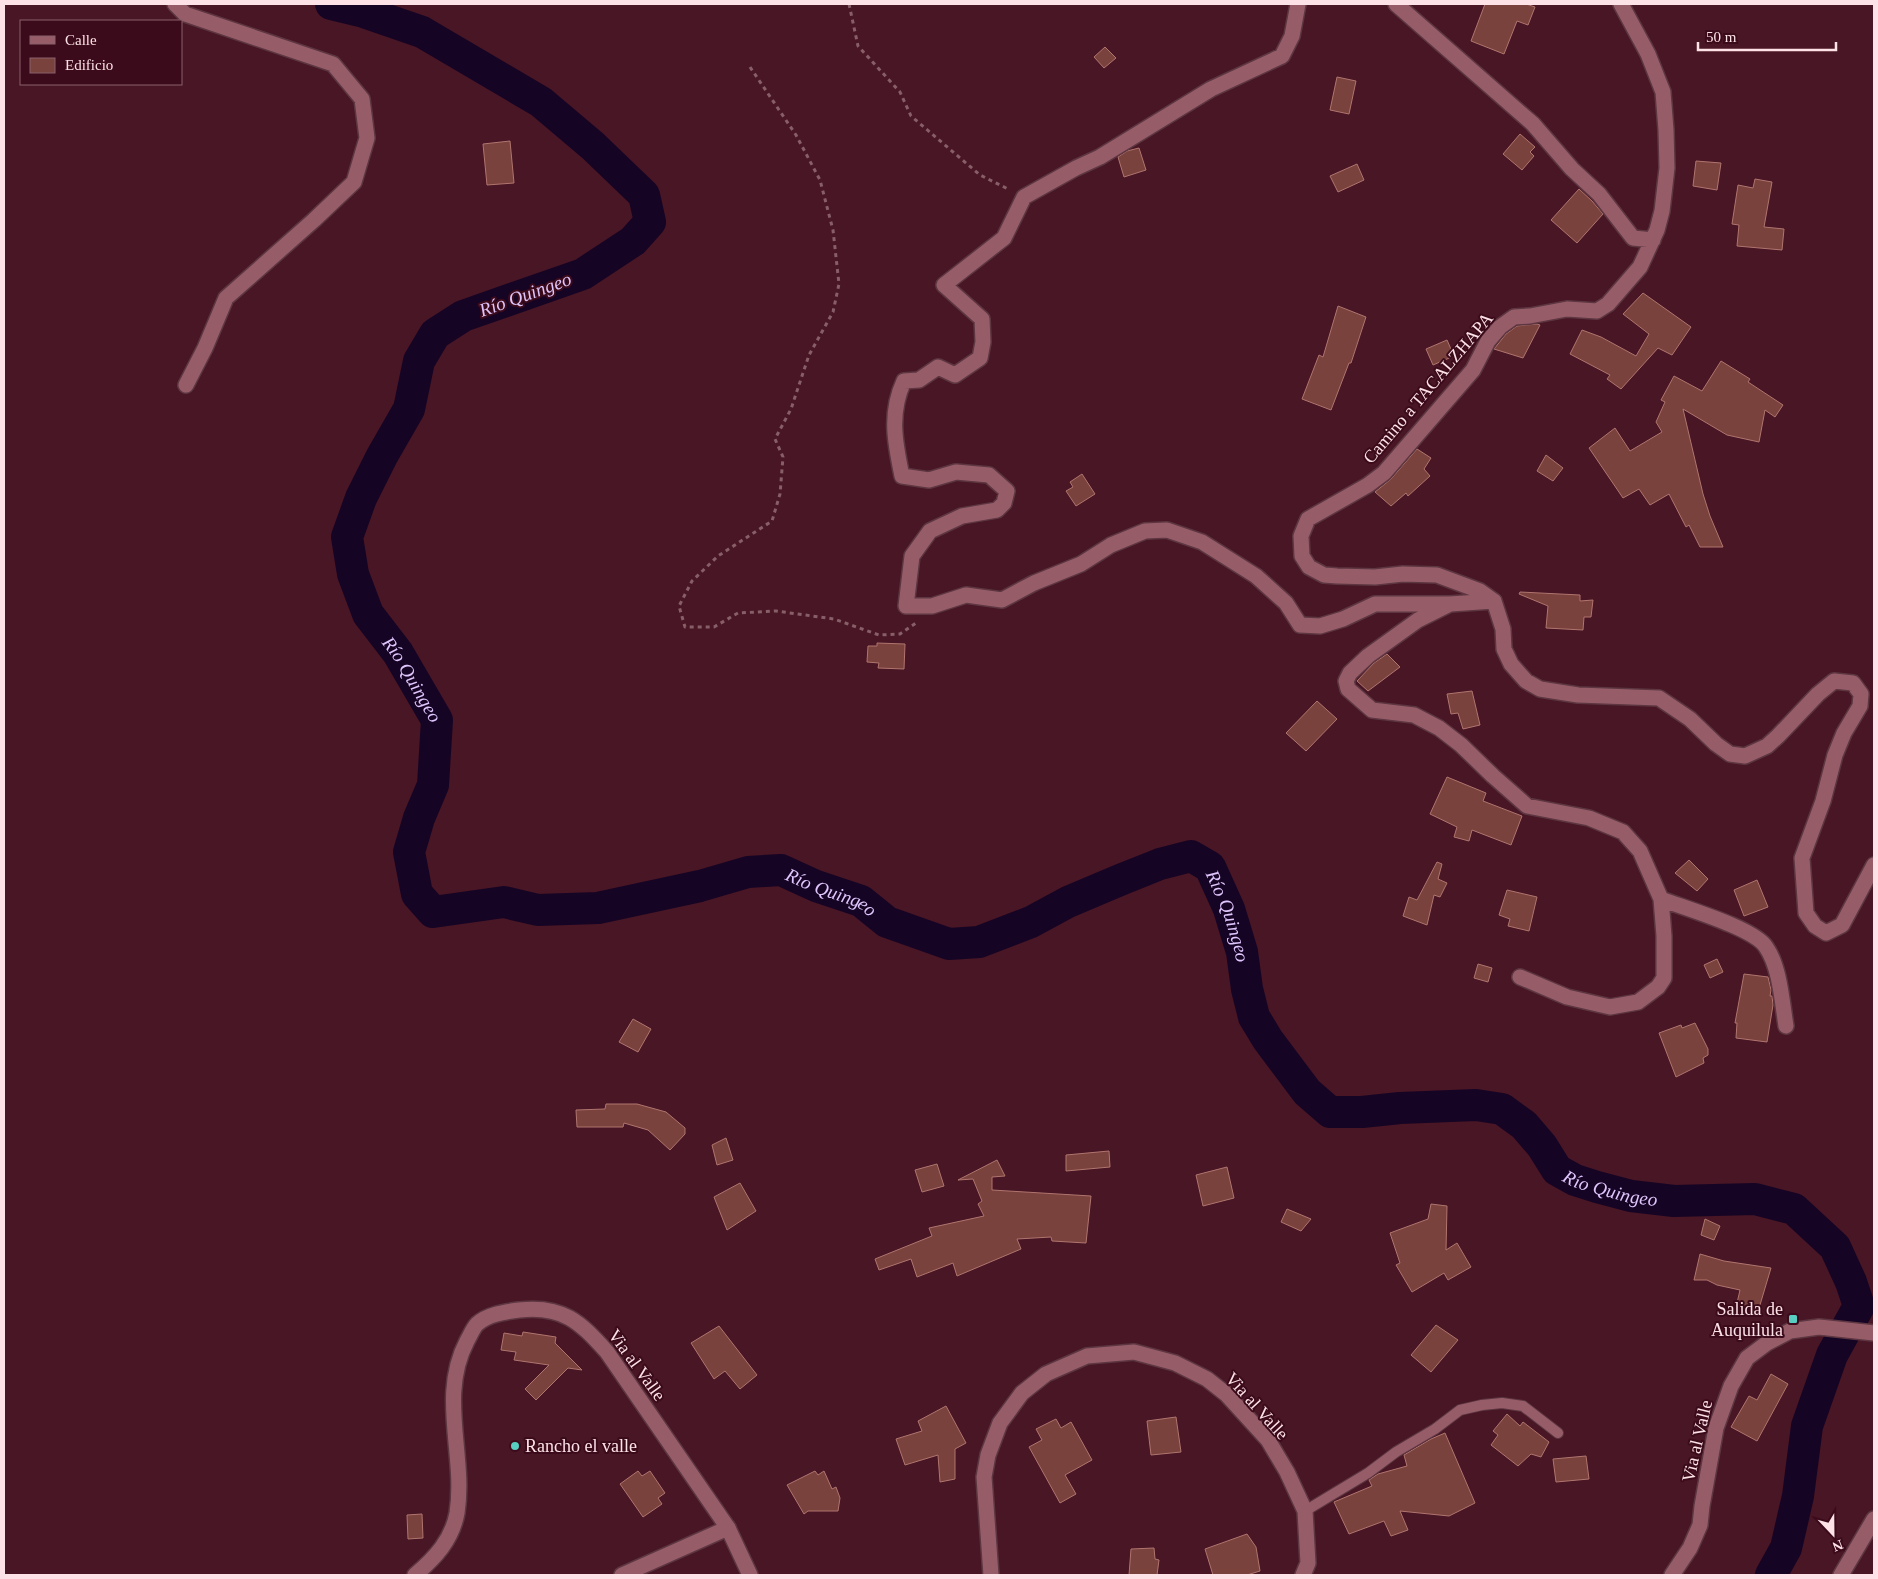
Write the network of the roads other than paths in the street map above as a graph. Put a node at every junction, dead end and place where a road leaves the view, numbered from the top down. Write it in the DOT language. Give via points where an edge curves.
graph roads {
  1 [pos="176,4"];
  2 [pos="1298,4"];
  3 [pos="1396,4"];
  4 [pos="1621,4"];
  5 [pos="1653,240"];
  6 [pos="186,385"];
  7 [pos="1494,601"];
  8 [pos="1450,604"];
  9 [pos="1874,866"];
  10 [pos="1661,899"];
  11 [pos="1520,977"];
  12 [pos="1786,1026"];
  13 [pos="1874,1333"];
  14 [pos="1558,1433"];
  15 [pos="1305,1511"];
  16 [pos="1874,1519"];
  17 [pos="728,1528"];
  18 [pos="415,1575"];
  19 [pos="622,1575"];
  20 [pos="750,1575"];
  21 [pos="991,1575"];
  22 [pos="1303,1575"];
  23 [pos="1672,1575"];
  24 [pos="1841,1575"];
  1 -- 6 [label="street" via="185,14 333,64 362,99 367,138 354,182 226,298"];
  2 -- 8 [label="street" via="1292,36 1282,56 1211,89 1100,157 1024,197 1004,238 944,285 982,319 980,358 955,375 938,367 919,380 904,381 897,396 894,422 902,476 929,480 956,472 988,475 1008,490 1004,503 997,510 962,516 930,531 912,556 906,606 932,606 966,595 1002,600 1081,564 1111,545 1145,531 1167,530 1202,542 1256,576 1286,603 1300,626 1320,626 1344,619 1375,604"];
  3 -- 5 [label="street" via="1533,124 1599,194 1633,238"];
  4 -- 5 [label="street, Camino a TACALZHAPA" via="1648,54 1663,92 1667,168 1662,211"];
  5 -- 7 [label="street, Camino a TACALZHAPA" via="1640,267 1608,304 1596,311 1567,309 1514,317 1500,327 1488,341 1473,370 1384,473 1308,519 1301,536 1302,556 1309,567 1324,575 1437,575 1480,590"];
  7 -- 8 [label="street"];
  7 -- 9 [label="street" via="1503,629 1504,649 1511,664 1526,681 1540,689 1578,695 1658,698 1690,719 1730,754 1745,756 1766,746 1834,681 1853,683 1860,694 1860,706 1844,733 1802,858 1806,913 1815,926 1826,933 1842,925"];
  8 -- 10 [label="street" via="1418,620 1368,656 1350,673 1346,681 1348,689 1372,710 1414,715 1439,728 1527,806 1589,818 1623,832 1640,851"];
  10 -- 11 [label="street" via="1664,978 1658,987 1638,1002 1610,1007 1567,997"];
  10 -- 12 [label="street" via="1746,931 1766,946 1773,961"];
  13 -- 23 [label="street, Via al Valle" via="1818,1327 1790,1331 1747,1358 1716,1428 1700,1525 1690,1548"];
  14 -- 15 [label="lane" via="1523,1406 1502,1403 1460,1410 1435,1430"];
  15 -- 21 [label="street, Via al Valle" via="1268,1440 1226,1394 1207,1379 1175,1362 1134,1352 1087,1356 1046,1374 1022,1393 1000,1423 984,1477"];
  15 -- 22 [label="street, Via al Valle" via="1308,1563"];
  16 -- 24 [label="street"];
  17 -- 18 [label="street, Via al Valle" via="608,1352 590,1332 569,1316 549,1310 507,1311 489,1316 476,1325 461,1352 454,1379 456,1514 451,1534 440,1552"];
  17 -- 19 [label="street"];
  17 -- 20 [label="street, Via al Valle"];
}
